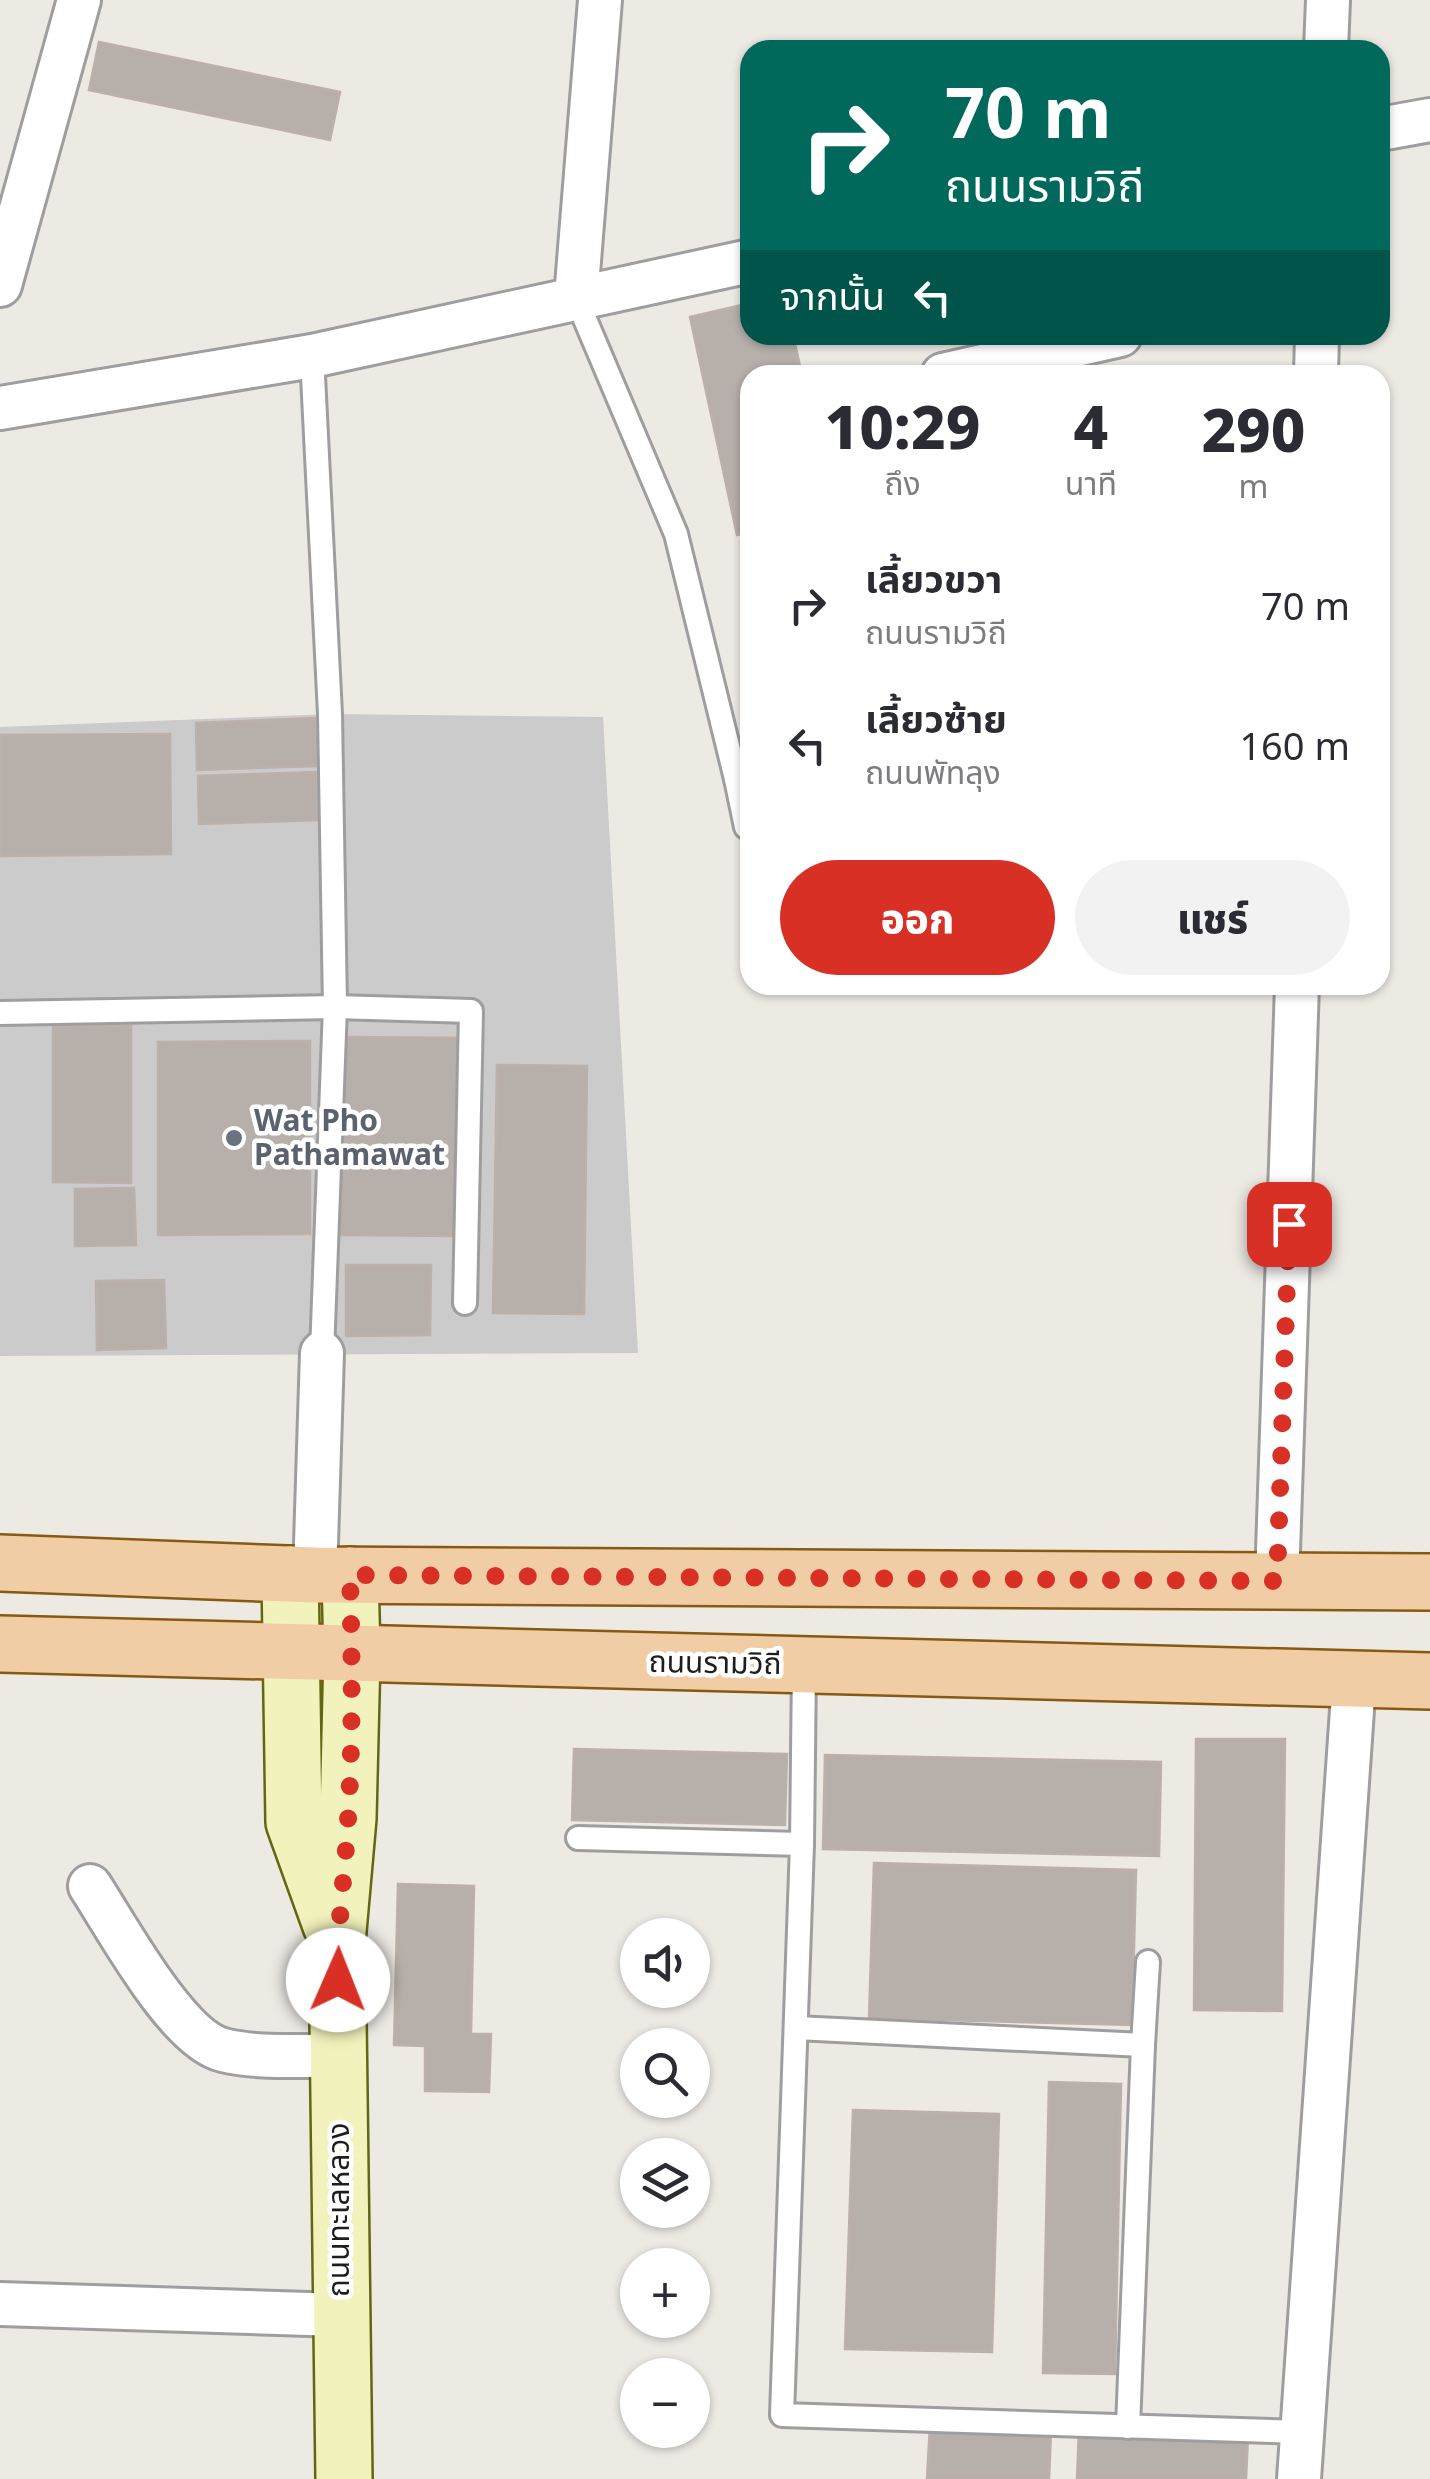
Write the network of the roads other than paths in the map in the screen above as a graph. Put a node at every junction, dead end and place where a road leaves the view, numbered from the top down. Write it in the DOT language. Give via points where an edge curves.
graph roads {
  1 [pos="79,0"];
  2 [pos="600,0"];
  3 [pos="1328,0"];
  4 [pos="1326,40"];
  5 [pos="1430,120"];
  6 [pos="1390,127"];
  7 [pos="20,144"];
  8 [pos="740,263"];
  9 [pos="0,285"];
  10 [pos="576,298"];
  11 [pos="1076,345"];
  12 [pos="312,356"];
  13 [pos="988,365"];
  14 [pos="0,408"];
  15 [pos="740,767"];
  16 [pos="1297,995"];
  17 [pos="335,1007"];
  18 [pos="0,1013"];
  19 [pos="465,1304"];
  20 [pos="322,1353"];
  21 [pos="0,1563"];
  22 [pos="318,1575"];
  23 [pos="1277,1581"];
  24 [pos="1430,1582"];
  25 [pos="0,1644"];
  26 [pos="289,1654"];
  27 [pos="352,1654"];
  28 [pos="804,1666"];
  29 [pos="1354,1680"];
  30 [pos="1430,1681"];
  31 [pos="578,1838"];
  32 [pos="802,1844"];
  33 [pos="90,1886"];
  34 [pos="337,1942"];
  35 [pos="1148,1962"];
  36 [pos="796,2028"];
  37 [pos="1143,2045"];
  38 [pos="338,2056"];
  39 [pos="0,2304"];
  40 [pos="340,2314"];
  41 [pos="1128,2427"];
  42 [pos="1301,2432"];
  43 [pos="344,2479"];
  44 [pos="1299,2479"];
  1 -- 7 [label="street"];
  2 -- 10 [label="street"];
  3 -- 4 [label="street"];
  5 -- 6 [label="street"];
  7 -- 9 [label="street"];
  8 -- 10 [label="street"];
  10 -- 12 [label="street"];
  10 -- 15 [label="lane" via="676,534"];
  11 -- 13 [label="street"];
  12 -- 14 [label="street"];
  12 -- 17 [label="lane" via="330,714"];
  16 -- 23 [label="street"];
  17 -- 18 [label="lane"];
  17 -- 19 [label="lane" via="471,1011"];
  17 -- 20 [label="lane"];
  20 -- 22 [label="street"];
  21 -- 22 [label="main road"];
  22 -- 23 [label="main road"];
  22 -- 26 [label="main road, ถนนทะเลหลวง"];
  22 -- 27 [label="main road, ถนนทะเลหลวง"];
  23 -- 24 [label="main road"];
  25 -- 26 [label="main road, ถนนรามวิถี"];
  26 -- 27 [label="main road, ถนนรามวิถี"];
  26 -- 34 [label="main road, ถนนทะเลหลวง" via="294,1822"];
  27 -- 28 [label="main road, ถนนรามวิถี"];
  27 -- 34 [label="main road, ถนนทะเลหลวง"];
  28 -- 29 [label="main road, ถนนรามวิถี"];
  28 -- 32 [label="lane"];
  29 -- 30 [label="main road, ถนนรามวิถี"];
  29 -- 42 [label="street"];
  31 -- 32 [label="lane"];
  32 -- 36 [label="lane"];
  33 -- 38 [label="street" via="175,2014 200,2039 236,2052"];
  34 -- 38 [label="main road, ถนนทะเลหลวง"];
  35 -- 37 [label="lane"];
  36 -- 37 [label="lane"];
  36 -- 41 [label="lane" via="782,2415"];
  37 -- 41 [label="lane"];
  38 -- 40 [label="main road, ถนนทะเลหลวง"];
  39 -- 40 [label="street"];
  40 -- 43 [label="main road, ถนนทะเลหลวง"];
  41 -- 42 [label="lane"];
  42 -- 44 [label="street"];
}
